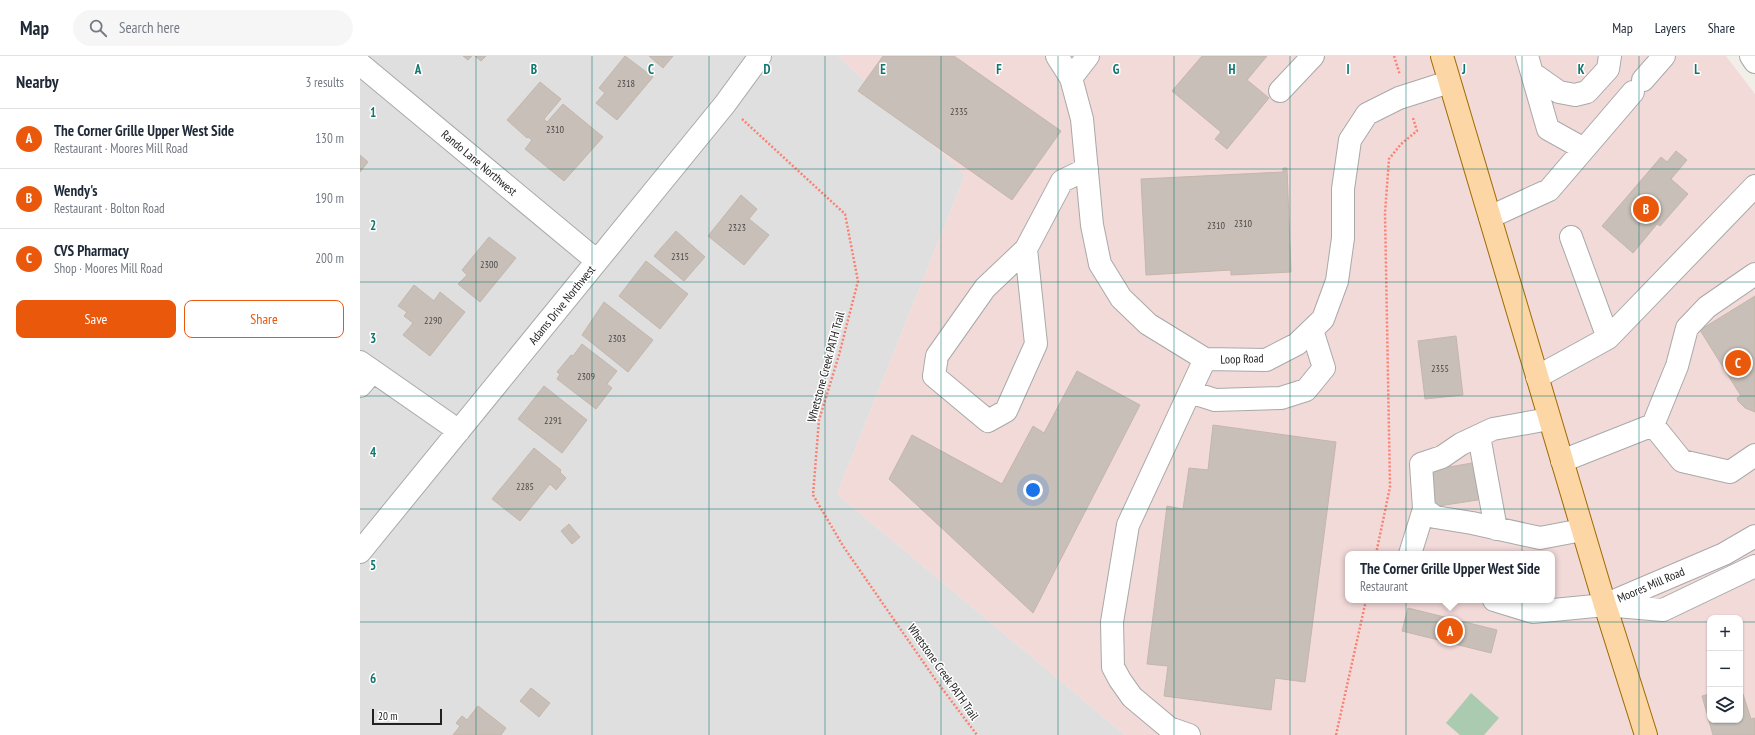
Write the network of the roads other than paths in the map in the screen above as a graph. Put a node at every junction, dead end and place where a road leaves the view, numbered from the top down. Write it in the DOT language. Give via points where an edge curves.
graph roads {
  1 [pos="760,56"];
  2 [pos="1058,56"];
  3 [pos="1088,56"];
  4 [pos="1313,56"];
  5 [pos="1442,56"];
  6 [pos="1610,56"];
  7 [pos="1664,56"];
  8 [pos="1751,56"];
  9 [pos="1755,62"];
  10 [pos="360,64"];
  11 [pos="1530,64"];
  12 [pos="1071,78"];
  13 [pos="1449,82"];
  14 [pos="1280,91"];
  15 [pos="1584,149"];
  16 [pos="1087,169"];
  17 [pos="1755,186"];
  18 [pos="1490,217"];
  19 [pos="1572,237"];
  20 [pos="1026,249"];
  21 [pos="598,261"];
  22 [pos="1755,274"];
  23 [pos="1312,330"];
  24 [pos="1608,338"];
  25 [pos="1204,359"];
  26 [pos="364,373"];
  27 [pos="1537,377"];
  28 [pos="1190,392"];
  29 [pos="1549,419"];
  30 [pos="1653,425"];
  31 [pos="459,431"];
  32 [pos="1479,436"];
  33 [pos="1755,454"];
  34 [pos="1562,461"];
  35 [pos="1424,509"];
  36 [pos="1496,529"];
  37 [pos="1582,530"];
  38 [pos="1755,536"];
  39 [pos="1411,551"];
  40 [pos="360,552"];
  41 [pos="1755,566"];
  42 [pos="1504,603"];
  43 [pos="1605,604"];
  44 [pos="1189,735"];
  45 [pos="1646,735"];
  1 -- 21 [label="street, Adams Drive Northwest" via="725,104"];
  2 -- 12 [label="street, Loop Road"];
  3 -- 12 [label="street"];
  4 -- 14 [label="street"];
  5 -- 13 [label="main road"];
  6 -- 11 [label="street" via="1608,70 1586,92 1575,95 1559,92"];
  7 -- 15 [label="street"];
  8 -- 9 [label="street"];
  10 -- 21 [label="street, Rando Lane Northwest"];
  11 -- 15 [label="street" via="1548,129"];
  12 -- 16 [label="street, Loop Road" via="1082,119"];
  13 -- 18 [label="main road"];
  13 -- 23 [label="street, Loop Road" via="1399,98 1367,114 1350,140 1343,189 1343,238 1337,281 1323,319"];
  15 -- 18 [label="street" via="1548,190"];
  16 -- 20 [label="street" via="1062,181"];
  16 -- 25 [label="street, Loop Road" via="1092,225 1100,264 1121,298 1148,324"];
  17 -- 24 [label="street"];
  18 -- 27 [label="main road"];
  19 -- 24 [label="street"];
  20 -- 20 [label="street" via="985,288 937,356 934,376 988,422 1006,411 1036,344"];
  21 -- 31 [label="street, Adams Drive Northwest"];
  22 -- 30 [label="street" via="1707,307 1688,328 1677,366"];
  23 -- 25 [label="street, Loop Road" via="1298,344 1266,360"];
  23 -- 28 [label="street" via="1324,368 1306,390 1281,398 1215,400"];
  24 -- 27 [label="street"];
  25 -- 28 [label="street"];
  26 -- 31 [label="street"];
  27 -- 29 [label="main road"];
  28 -- 44 [label="street" via="1128,525 1112,622 1113,667 1120,680 1132,697 1169,728"];
  29 -- 32 [label="street" via="1494,429"];
  29 -- 34 [label="main road"];
  30 -- 33 [label="street" via="1682,461 1730,472"];
  30 -- 34 [label="street"];
  31 -- 40 [label="street, Adams Drive Northwest"];
  32 -- 35 [label="street" via="1442,457 1421,464"];
  32 -- 36 [label="street"];
  34 -- 37 [label="main road"];
  35 -- 36 [label="street" via="1435,517"];
  35 -- 39 [label="street"];
  36 -- 37 [label="street" via="1540,538"];
  37 -- 43 [label="main road"];
  38 -- 43 [label="street, Moores Mill Road" via="1724,554"];
  41 -- 43 [label="street, Moores Mill Road" via="1663,610"];
  42 -- 43 [label="street" via="1533,612"];
  43 -- 45 [label="main road"];
}
